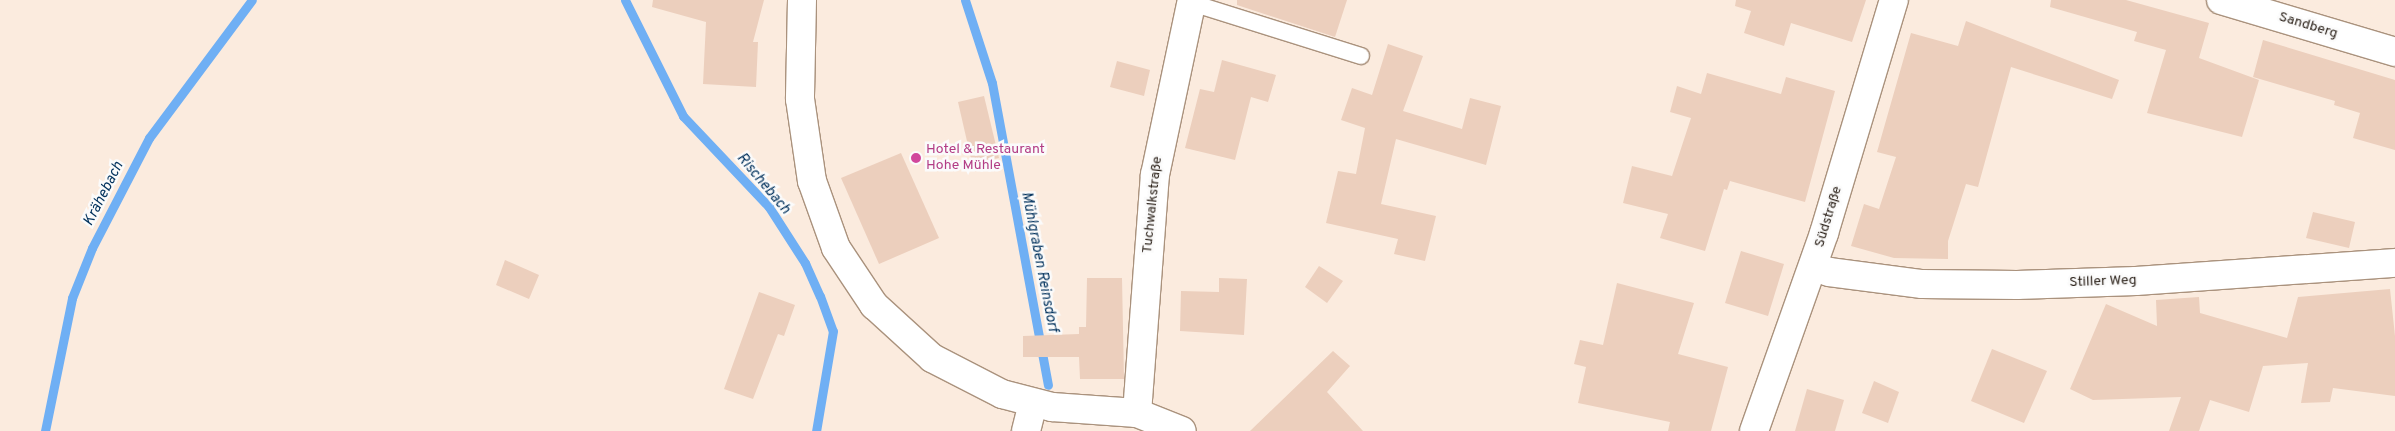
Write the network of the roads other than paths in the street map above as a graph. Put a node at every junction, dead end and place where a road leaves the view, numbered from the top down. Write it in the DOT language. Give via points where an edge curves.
graph roads {
  1 [pos="802,0"];
  2 [pos="1894,0"];
  3 [pos="2221,0"];
  4 [pos="1192,1"];
  5 [pos="2395,52"];
  6 [pos="1361,56"];
  7 [pos="2395,263"];
  8 [pos="1813,267"];
  9 [pos="1033,403"];
  10 [pos="1137,414"];
  11 [pos="1026,431"];
  12 [pos="1182,431"];
  13 [pos="1754,431"];
  1 -- 9 [label="street" via="799,69 806,154 818,205 847,268 892,325 932,358 978,385"];
  2 -- 8 [label="street, Südstraße"];
  3 -- 5 [label="street, Sandberg"];
  4 -- 6 [label="lane"];
  4 -- 10 [label="street, Tuchwalkstraße" via="1155,175"];
  7 -- 8 [label="street, Stiller Weg" via="2136,281 2018,285 1922,284"];
  8 -- 13 [label="street, Südstraße"];
  9 -- 10 [label="street"];
  9 -- 11 [label="street"];
  10 -- 12 [label="street"];
}
